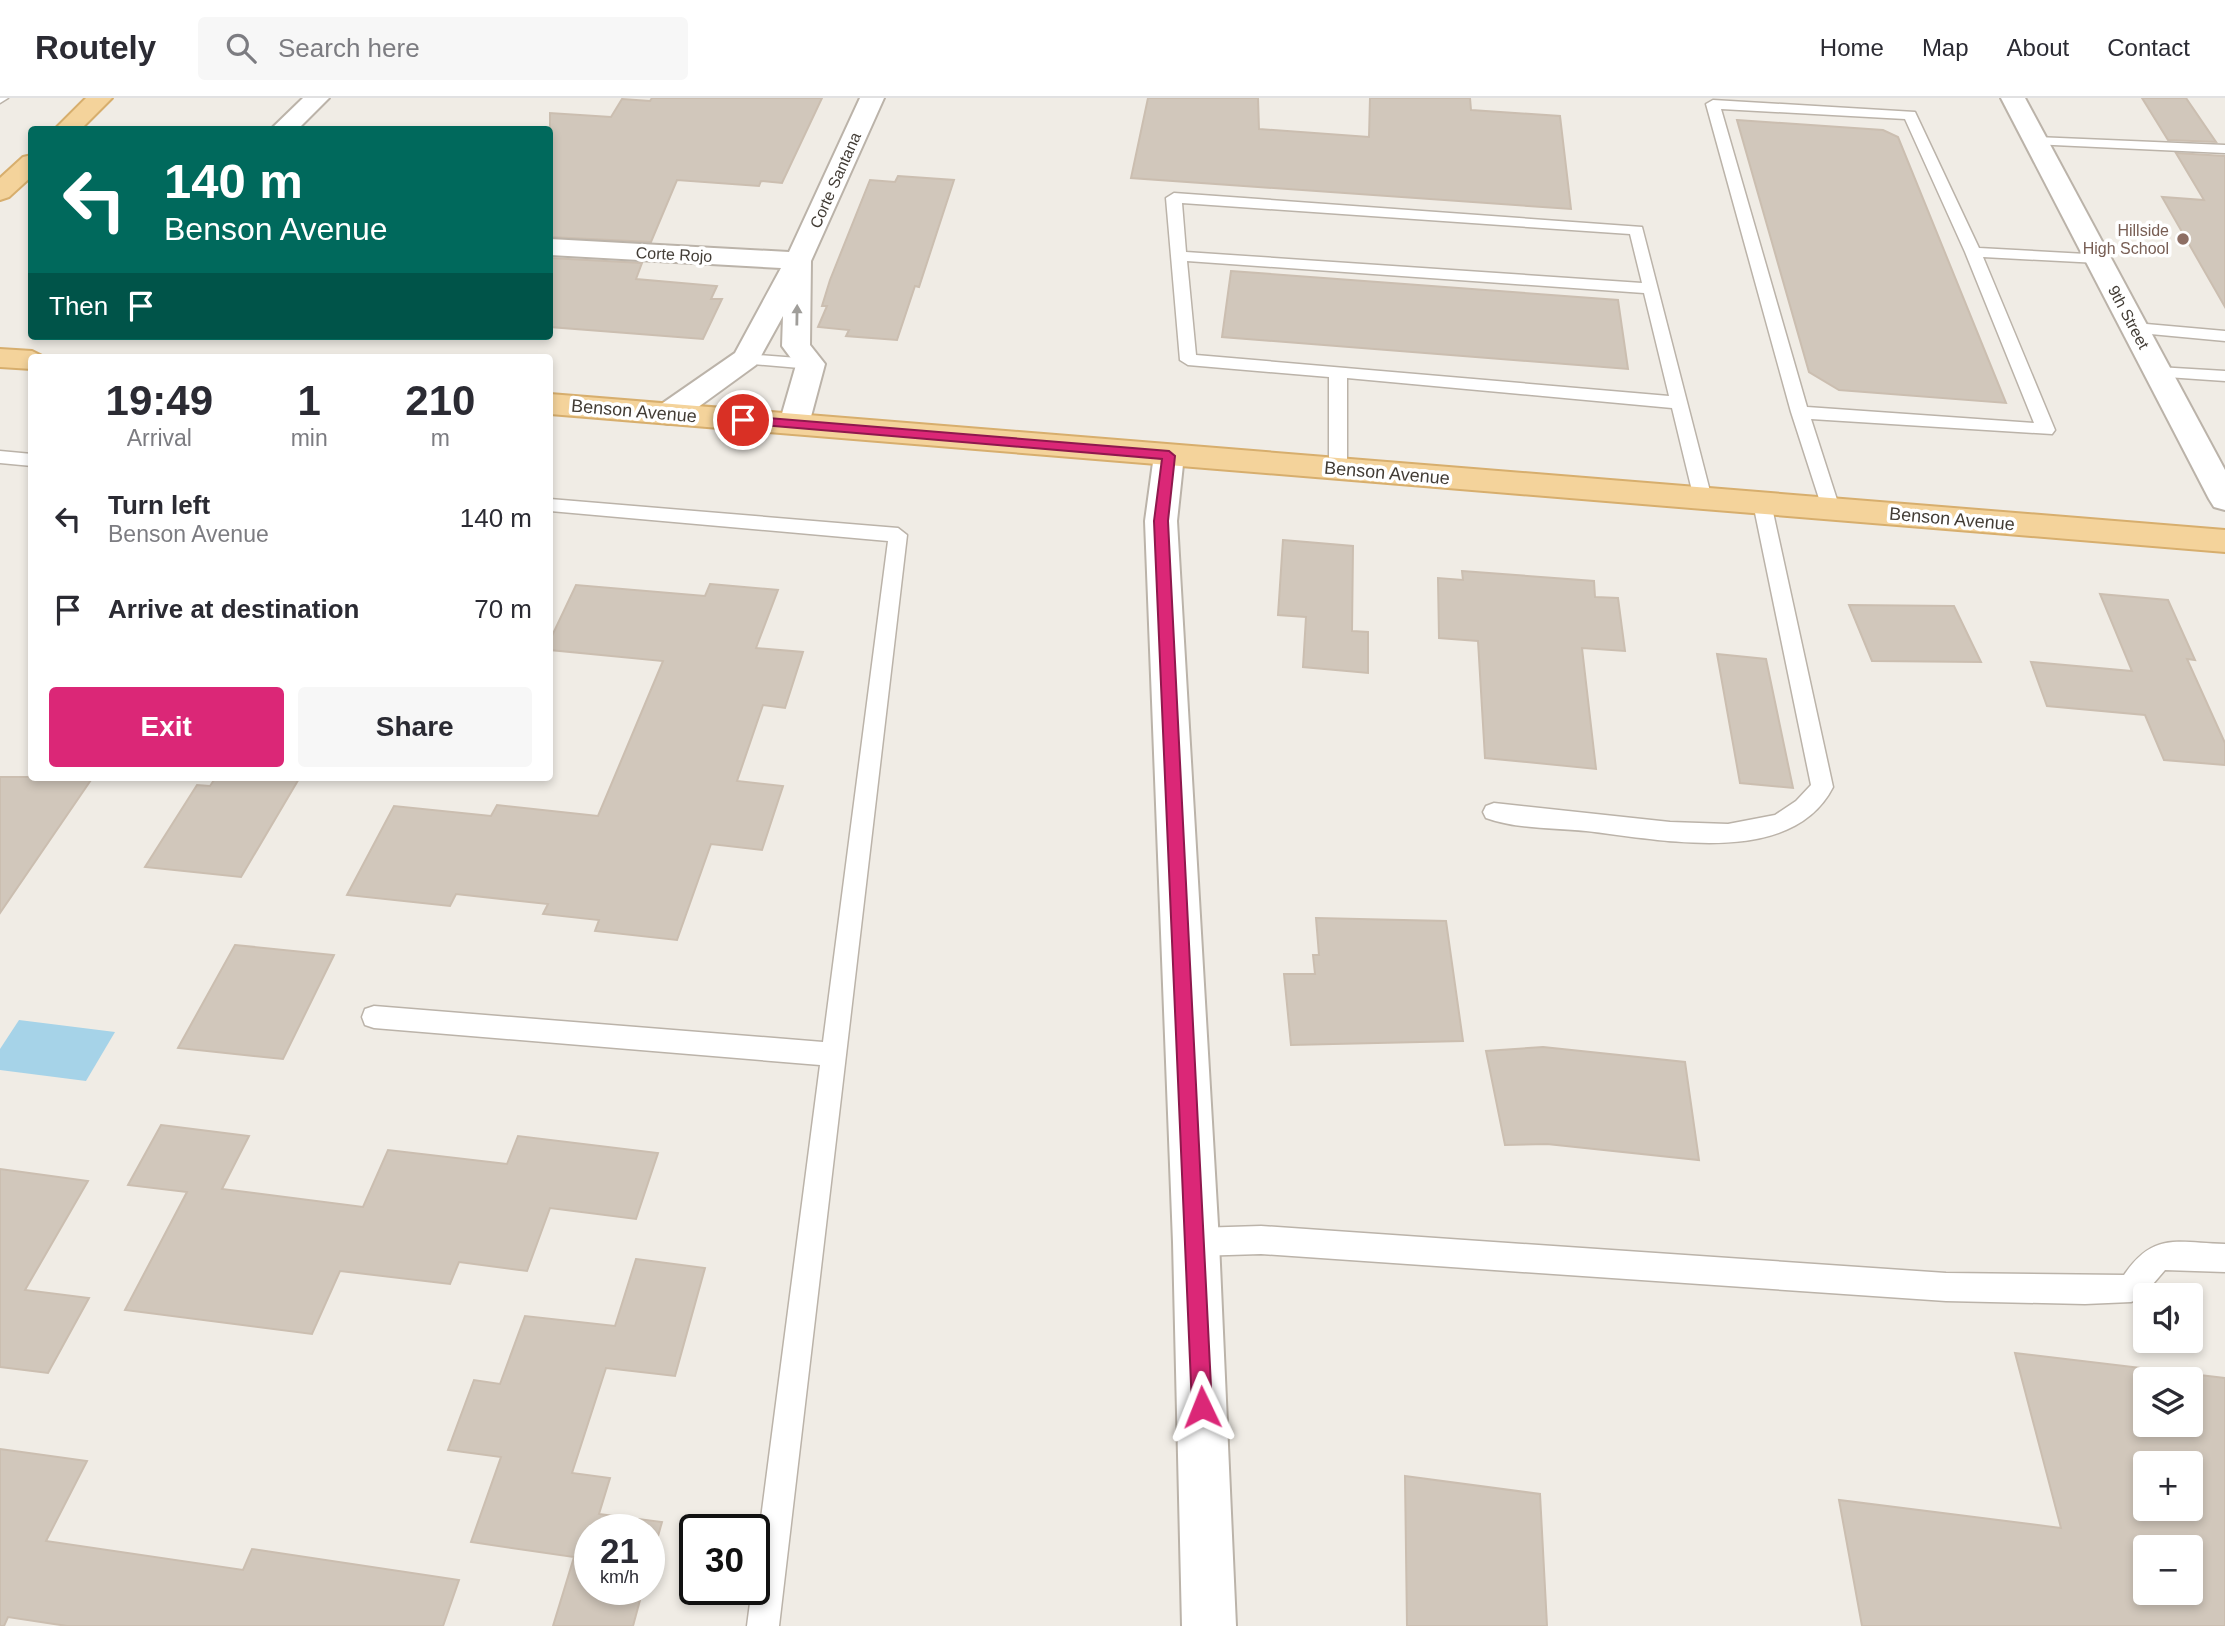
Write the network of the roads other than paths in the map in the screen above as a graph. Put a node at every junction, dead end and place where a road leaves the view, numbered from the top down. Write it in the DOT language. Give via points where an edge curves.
graph roads {
  1 [pos="100,98"];
  2 [pos="317,98"];
  3 [pos="872,98"];
  4 [pos="2013,98"];
  5 [pos="1712,101"];
  6 [pos="70,126"];
  7 [pos="286,126"];
  8 [pos="2036,141"];
  9 [pos="2225,149"];
  10 [pos="28,166"];
  11 [pos="0,192"];
  12 [pos="553,247"];
  13 [pos="1973,252"];
  14 [pos="1179,256"];
  15 [pos="2098,258"];
  16 [pos="798,261"];
  17 [pos="1652,289"];
  18 [pos="2135,328"];
  19 [pos="2225,336"];
  20 [pos="0,358"];
  21 [pos="746,359"];
  22 [pos="28,360"];
  23 [pos="811,364"];
  24 [pos="1338,372"];
  25 [pos="2158,372"];
  26 [pos="2225,376"];
  27 [pos="1680,403"];
  28 [pos="553,404"];
  29 [pos="1800,412"];
  30 [pos="668,414"];
  31 [pos="794,424"];
  32 [pos="1169,456"];
  33 [pos="0,457"];
  34 [pos="28,460"];
  35 [pos="1338,469"];
  36 [pos="1703,499"];
  37 [pos="2225,499"];
  38 [pos="1762,503"];
  39 [pos="553,505"];
  40 [pos="1831,509"];
  41 [pos="2225,541"];
  42 [pos="1494,812"];
  43 [pos="373,1017"];
  44 [pos="834,1055"];
  45 [pos="1196,1242"];
  46 [pos="2225,1258"];
  47 [pos="763,1626"];
  48 [pos="1209,1626"];
  1 -- 6 [label="main road"];
  2 -- 7 [label="street"];
  3 -- 16 [label="street, Corte Santana"];
  4 -- 8 [label="street, 9th Street"];
  5 -- 13 [label="lane" via="1910,115"];
  5 -- 29 [label="lane"];
  8 -- 9 [label="lane"];
  8 -- 15 [label="street, 9th Street"];
  10 -- 11 [label="main road"];
  12 -- 16 [label="street, Corte Rojo"];
  13 -- 15 [label="lane"];
  13 -- 29 [label="lane" via="2046,429"];
  14 -- 17 [label="lane"];
  14 -- 17 [label="lane" via="1174,198 1637,230"];
  14 -- 24 [label="lane" via="1188,360"];
  15 -- 18 [label="street, 9th Street"];
  16 -- 21 [label="street, Corte Santana"];
  23 -- 16 [label="street, Corte Santana, one-way" via="796,346"];
  17 -- 27 [label="lane"];
  18 -- 19 [label="lane"];
  18 -- 25 [label="street, 9th Street"];
  20 -- 22 [label="main road"];
  21 -- 23 [label="lane"];
  21 -- 30 [label="street, Corte Santana"];
  23 -- 31 [label="street"];
  24 -- 27 [label="lane"];
  24 -- 35 [label="lane"];
  25 -- 26 [label="lane"];
  25 -- 37 [label="street, 9th Street"];
  27 -- 36 [label="lane"];
  28 -- 30 [label="main road, Benson Avenue"];
  29 -- 40 [label="lane"];
  30 -- 31 [label="main road, Benson Avenue"];
  31 -- 32 [label="main road, Benson Avenue"];
  32 -- 35 [label="main road, Benson Avenue"];
  32 -- 45 [label="street" via="1161,521"];
  33 -- 34 [label="lane"];
  35 -- 36 [label="main road, Benson Avenue"];
  36 -- 38 [label="main road, Benson Avenue"];
  38 -- 40 [label="main road, Benson Avenue"];
  38 -- 42 [label="lane" via="1822,787 1815,799 1780,822 1743,832 1711,834"];
  39 -- 44 [label="lane" via="898,535"];
  40 -- 41 [label="main road, Benson Avenue"];
  43 -- 44 [label="lane"];
  44 -- 47 [label="lane"];
  45 -- 46 [label="lane" via="1261,1240 1947,1287 1986,1284 2109,1291 2131,1288 2160,1256"];
  45 -- 48 [label="street"];
}
